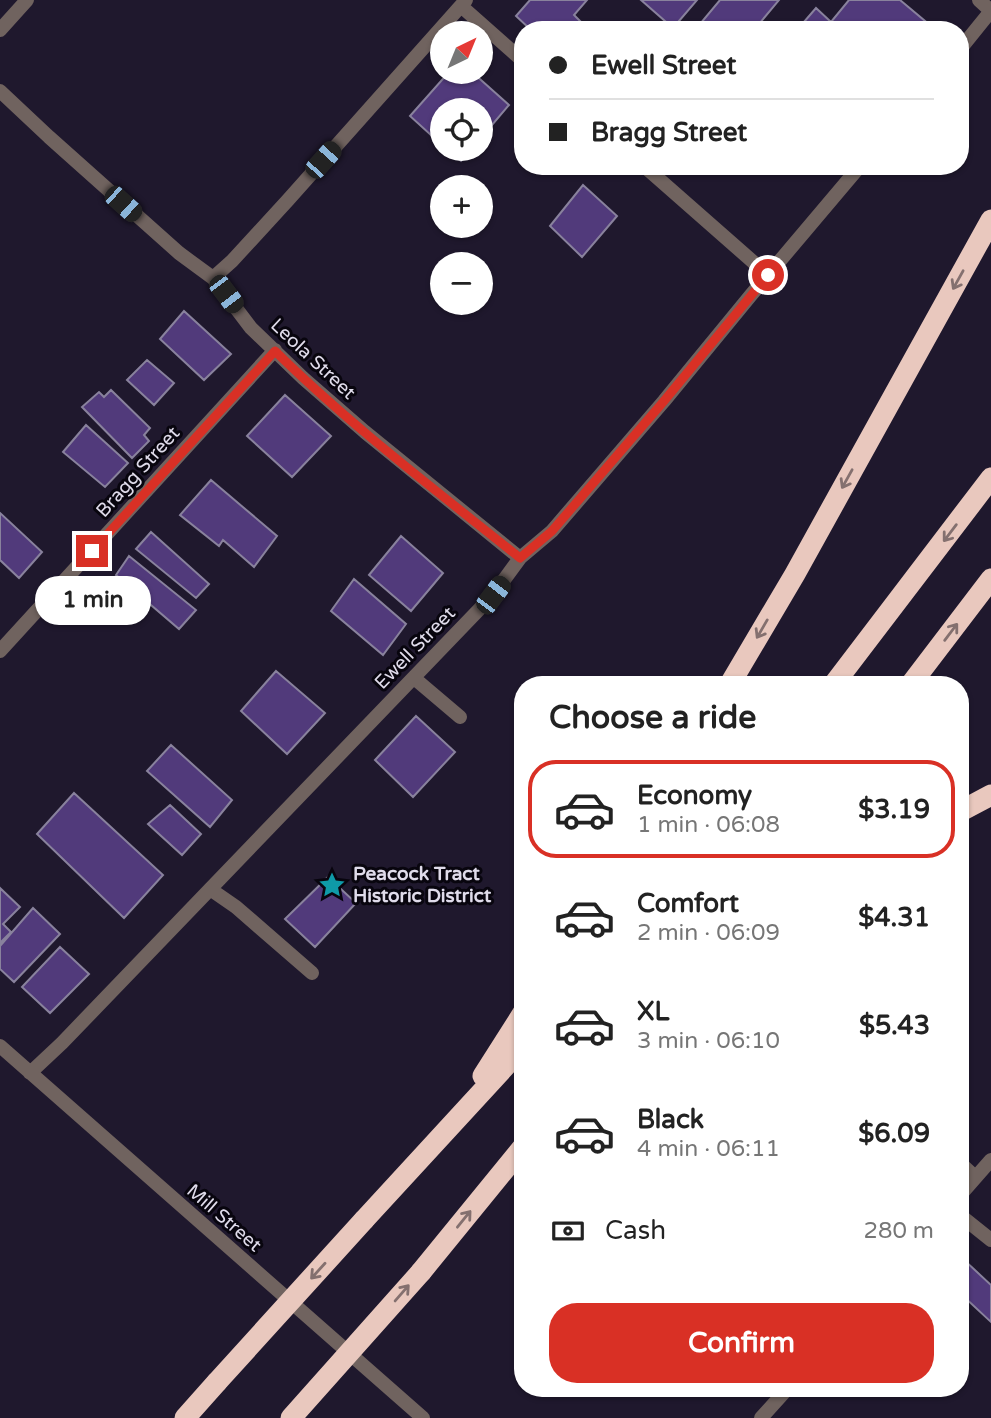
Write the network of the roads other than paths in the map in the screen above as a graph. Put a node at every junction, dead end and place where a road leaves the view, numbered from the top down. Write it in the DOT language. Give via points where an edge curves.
graph roads {
  1 [pos="27,0"];
  2 [pos="979,0"];
  3 [pos="463,3"];
  4 [pos="991,11"];
  5 [pos="0,30"];
  6 [pos="969,38"];
  7 [pos="514,52"];
  8 [pos="0,91"];
  9 [pos="654,175"];
  10 [pos="852,175"];
  11 [pos="991,220"];
  12 [pos="768,275"];
  13 [pos="213,278"];
  14 [pos="275,351"];
  15 [pos="991,478"];
  16 [pos="520,558"];
  17 [pos="991,579"];
  18 [pos="0,651"];
  19 [pos="735,676"];
  20 [pos="840,676"];
  21 [pos="917,676"];
  22 [pos="414,678"];
  23 [pos="460,717"];
  24 [pos="991,795"];
  25 [pos="969,807"];
  26 [pos="210,889"];
  27 [pos="312,973"];
  28 [pos="514,1027"];
  29 [pos="0,1046"];
  30 [pos="514,1056"];
  31 [pos="30,1073"];
  32 [pos="452,1125"];
  33 [pos="514,1159"];
  34 [pos="991,1160"];
  35 [pos="969,1171"];
  36 [pos="975,1177"];
  37 [pos="969,1184"];
  38 [pos="969,1222"];
  39 [pos="991,1240"];
  40 [pos="780,1397"];
  41 [pos="185,1418"];
  42 [pos="291,1418"];
  43 [pos="423,1418"];
  44 [pos="761,1418"];
  1 -- 5 [label="street"];
  2 -- 4 [label="street"];
  3 -- 7 [label="street"];
  3 -- 13 [label="street"];
  4 -- 6 [label="street"];
  8 -- 13 [label="street, Leola Street" via="179,253"];
  9 -- 12 [label="street"];
  10 -- 12 [label="street, Ewell Street"];
  11 -- 19 [label="highway, one-way"];
  12 -- 16 [label="street, Ewell Street" via="552,531"];
  13 -- 14 [label="street, Leola Street"];
  14 -- 16 [label="street, Leola Street" via="365,432"];
  14 -- 18 [label="street, Bragg Street"];
  15 -- 20 [label="highway, one-way"];
  16 -- 22 [label="street, Ewell Street" via="493,595"];
  21 -- 17 [label="highway, one-way"];
  22 -- 23 [label="street"];
  22 -- 26 [label="street, Ewell Street"];
  24 -- 25 [label="highway"];
  26 -- 27 [label="street"];
  26 -- 31 [label="street, Ewell Street"];
  28 -- 32 [label="highway"];
  29 -- 31 [label="street, Mill Street"];
  30 -- 32 [label="highway"];
  31 -- 43 [label="street, Mill Street"];
  32 -- 41 [label="highway, one-way, bridge"];
  42 -- 33 [label="highway, one-way, bridge"];
  34 -- 36 [label="street"];
  35 -- 36 [label="street"];
  36 -- 37 [label="street"];
  38 -- 39 [label="street"];
  40 -- 44 [label="street"];
}
